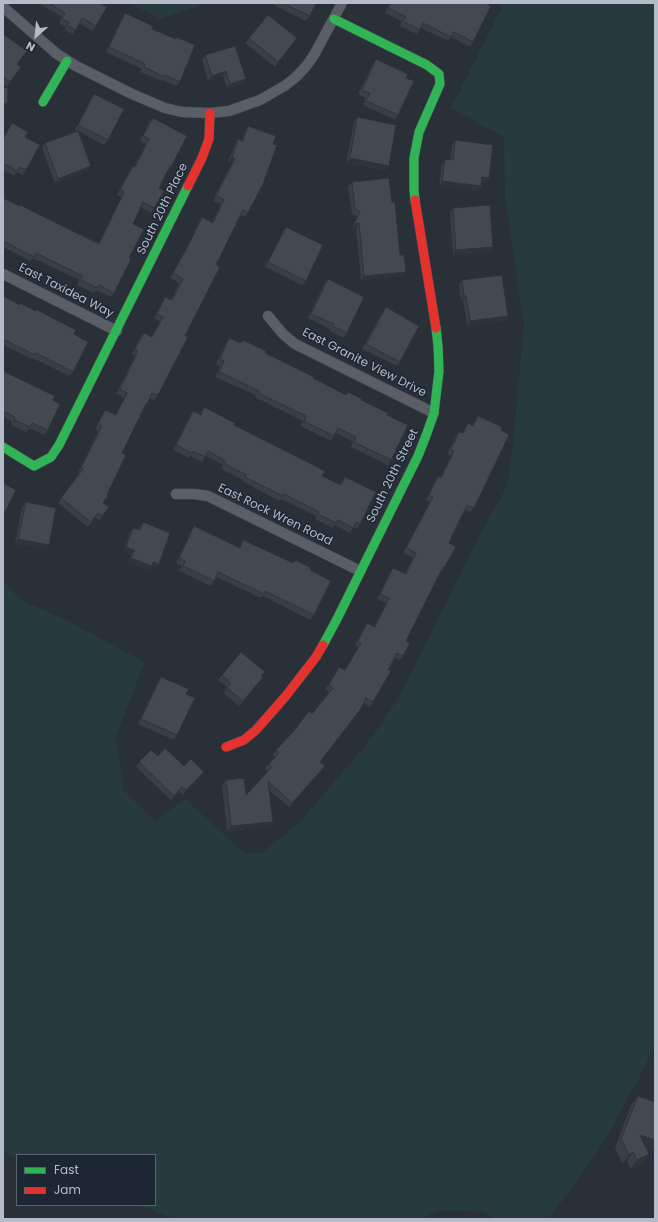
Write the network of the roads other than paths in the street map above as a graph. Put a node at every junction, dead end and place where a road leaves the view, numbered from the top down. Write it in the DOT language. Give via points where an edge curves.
graph roads {
  1 [pos="342,3"];
  2 [pos="3,7"];
  3 [pos="334,19"];
  4 [pos="67,61"];
  5 [pos="43,102"];
  6 [pos="210,113"];
  7 [pos="3,274"];
  8 [pos="268,316"];
  9 [pos="117,331"];
  10 [pos="434,412"];
  11 [pos="3,447"];
  12 [pos="176,494"];
  13 [pos="360,571"];
  14 [pos="226,747"];
  1 -- 3 [label="street"];
  2 -- 4 [label="street"];
  3 -- 6 [label="street" via="307,65 286,85 253,103 229,111"];
  3 -- 10 [label="street, South 20th Street" via="427,65 439,74 440,84 419,132 414,158 414,190 438,346"];
  4 -- 5 [label="street"];
  4 -- 6 [label="street" via="164,108 182,112"];
  6 -- 9 [label="street, South 20th Place" via="209,139 202,158"];
  7 -- 9 [label="street, East Taxidea Way"];
  8 -- 10 [label="street, East Granite View Drive" via="295,344"];
  9 -- 11 [label="street, South 20th Place" via="51,457 34,466"];
  10 -- 13 [label="street, South 20th Street" via="418,456"];
  12 -- 13 [label="street, East Rock Wren Road" via="208,496"];
  13 -- 14 [label="street, South 20th Street" via="338,617 303,675 256,730 244,740"];
}
